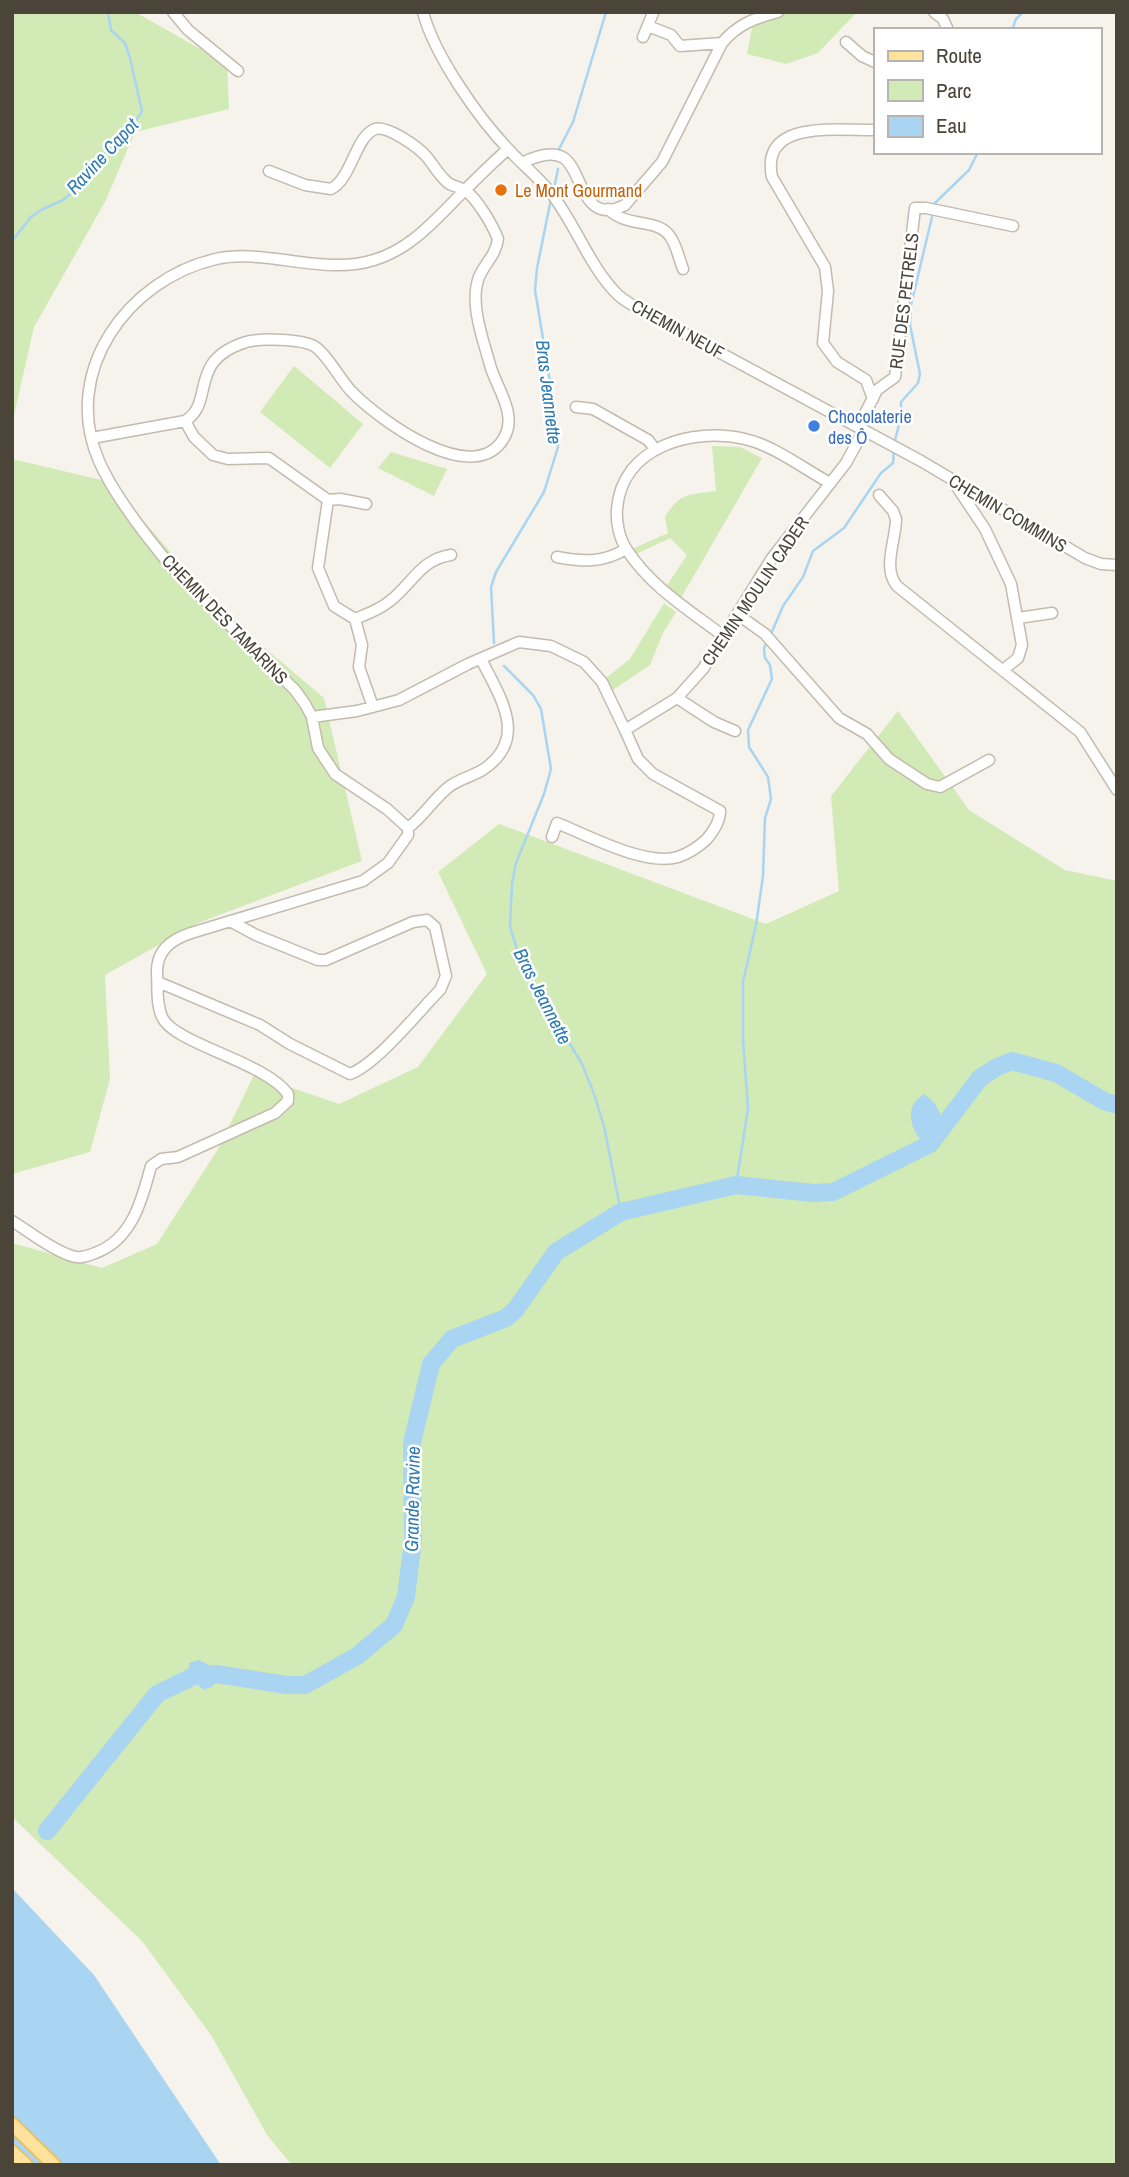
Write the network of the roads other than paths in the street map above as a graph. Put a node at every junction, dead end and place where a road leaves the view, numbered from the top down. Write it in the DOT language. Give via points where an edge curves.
graph roads {
  1 [pos="173,12"];
  2 [pos="423,12"];
  3 [pos="778,12"];
  4 [pos="934,12"];
  5 [pos="653,13"];
  6 [pos="648,26"];
  7 [pos="947,28"];
  8 [pos="643,37"];
  9 [pos="846,42"];
  10 [pos="723,43"];
  11 [pos="874,62"];
  12 [pos="238,71"];
  13 [pos="874,130"];
  14 [pos="508,149"];
  15 [pos="522,163"];
  16 [pos="269,171"];
  17 [pos="465,190"];
  18 [pos="608,209"];
  19 [pos="1013,226"];
  20 [pos="682,269"];
  21 [pos="873,398"];
  22 [pos="576,407"];
  23 [pos="185,421"];
  24 [pos="861,429"];
  25 [pos="92,438"];
  26 [pos="655,449"];
  27 [pos="903,451"];
  28 [pos="952,480"];
  29 [pos="830,484"];
  30 [pos="879,495"];
  31 [pos="328,500"];
  32 [pos="366,504"];
  33 [pos="626,549"];
  34 [pos="451,555"];
  35 [pos="557,557"];
  36 [pos="1117,565"];
  37 [pos="1052,613"];
  38 [pos="737,614"];
  39 [pos="1017,618"];
  40 [pos="355,619"];
  41 [pos="722,635"];
  42 [pos="481,659"];
  43 [pos="1003,670"];
  44 [pos="677,698"];
  45 [pos="373,707"];
  46 [pos="312,718"];
  47 [pos="625,730"];
  48 [pos="736,731"];
  49 [pos="989,760"];
  50 [pos="1117,790"];
  51 [pos="408,828"];
  52 [pos="552,837"];
  53 [pos="230,921"];
  54 [pos="158,982"];
  55 [pos="12,1221"];
  56 [pos="12,2124"];
  57 [pos="12,2151"];
  58 [pos="26,2165"];
  59 [pos="54,2165"];
  1 -- 12 [label="street"];
  2 -- 14 [label="street, CHEMIN NEUF" via="449,69"];
  3 -- 10 [label="street" via="747,21"];
  4 -- 7 [label="street"];
  5 -- 6 [label="street"];
  6 -- 8 [label="street"];
  6 -- 10 [label="street" via="671,35 680,46"];
  9 -- 11 [label="street"];
  10 -- 18 [label="street" via="662,162 625,205"];
  13 -- 21 [label="street, RUE DES PETRELS" via="799,132 786,136 771,159 772,177 825,267 828,291 823,343 837,362 866,380"];
  14 -- 15 [label="street, CHEMIN NEUF"];
  14 -- 17 [label="street, CHEMIN DES TAMARINS"];
  15 -- 18 [label="street" via="545,154 563,157 587,198"];
  15 -- 24 [label="street, CHEMIN NEUF" via="565,212 602,277 621,297"];
  16 -- 17 [label="street" via="331,189 366,137 383,129 415,147 446,181"];
  17 -- 23 [label="street" via="498,239 480,275 475,301 491,370 509,418 500,444 479,456 468,456 417,440 353,392 317,347 303,341 250,341 221,353 205,376 196,411"];
  17 -- 25 [label="street, CHEMIN DES TAMARINS" via="402,248 375,260 349,265 218,258 167,278 120,317 111,332 88,393"];
  18 -- 20 [label="street" via="622,219 666,231"];
  19 -- 21 [label="street, RUE DES PETRELS" via="915,208 895,376"];
  21 -- 24 [label="street, RUE DES PETRELS"];
  22 -- 26 [label="street" via="593,409 648,440"];
  23 -- 25 [label="street"];
  23 -- 31 [label="street" via="213,455 269,458"];
  24 -- 27 [label="street, CHEMIN NEUF"];
  24 -- 29 [label="street, CHEMIN MOULIN CADER" via="846,463"];
  25 -- 46 [label="street, CHEMIN DES TAMARINS" via="113,487 160,554 295,690"];
  26 -- 29 [label="street" via="692,438 744,439"];
  26 -- 33 [label="street" via="635,464 618,498 617,516"];
  27 -- 28 [label="street, CHEMIN COMMINS"];
  28 -- 36 [label="street, CHEMIN COMMINS" via="1084,558"];
  28 -- 39 [label="street" via="985,529 1007,574"];
  29 -- 38 [label="street, CHEMIN MOULIN CADER" via="772,558"];
  30 -- 43 [label="street" via="896,519 892,580"];
  31 -- 32 [label="street"];
  31 -- 40 [label="street" via="318,568 334,606"];
  33 -- 35 [label="street" via="603,560"];
  33 -- 41 [label="street" via="665,592"];
  34 -- 40 [label="street" via="431,560 391,601"];
  37 -- 39 [label="street"];
  38 -- 41 [label="street, CHEMIN MOULIN CADER"];
  38 -- 49 [label="street" via="765,634 839,718 867,734 889,759 927,784 940,787"];
  39 -- 43 [label="street" via="1021,652"];
  40 -- 45 [label="street" via="362,645 359,667"];
  41 -- 44 [label="street, CHEMIN MOULIN CADER" via="703,669"];
  42 -- 45 [label="street" via="399,700"];
  42 -- 47 [label="street" via="519,642 571,654 602,682"];
  42 -- 51 [label="street" via="504,708 507,742 498,757 452,785"];
  43 -- 50 [label="street" via="1080,732"];
  44 -- 47 [label="street, CHEMIN MOULIN CADER"];
  44 -- 48 [label="street"];
  45 -- 46 [label="street"];
  46 -- 51 [label="street, CHEMIN DES TAMARINS" via="318,748 335,774"];
  47 -- 52 [label="street" via="638,759 653,774 720,811 708,838 677,857 653,859 556,824"];
  51 -- 53 [label="street" via="388,863 363,881"];
  53 -- 54 [label="street" via="182,936 163,948"];
  53 -- 54 [label="street" via="326,960 427,919 435,927 446,976 440,989 386,1045 350,1074 260,1025"];
  54 -- 55 [label="street" via="160,1015 171,1029 275,1081 288,1094 288,1101 275,1113 151,1166 146,1191 127,1229 98,1252 81,1258 68,1255"];
  56 -- 59 [label="main road"];
  57 -- 58 [label="main road"];
}
